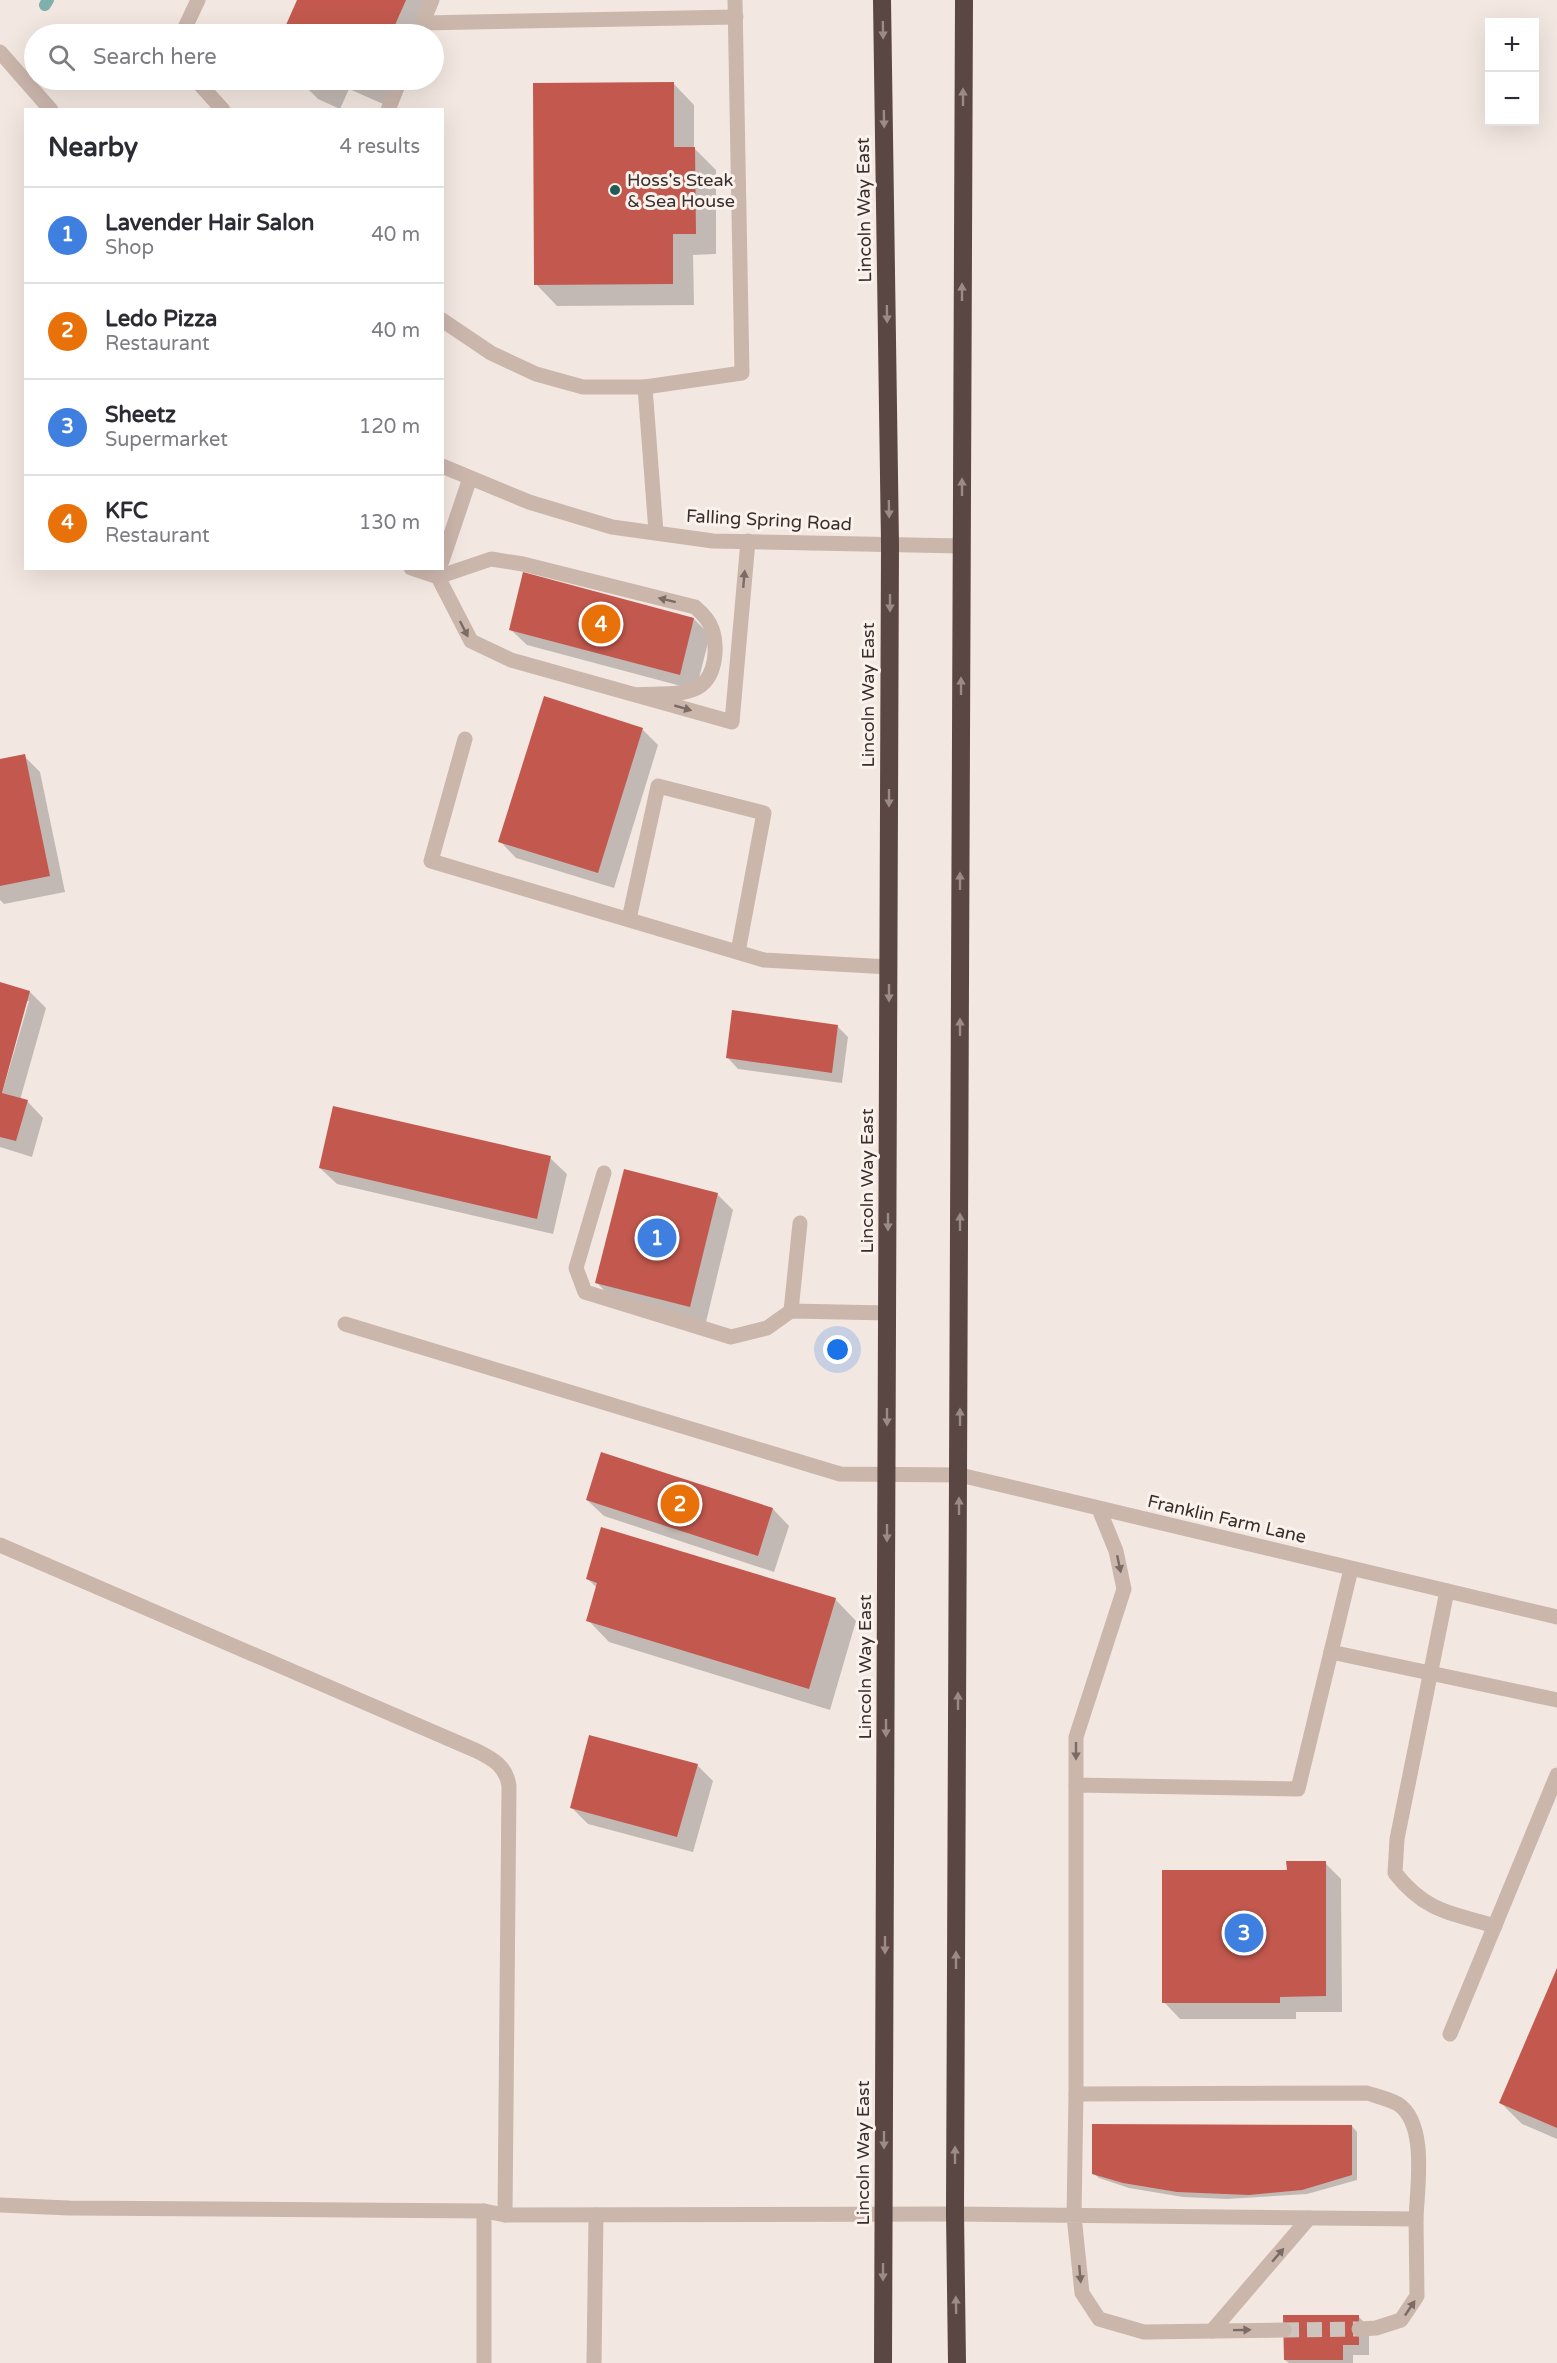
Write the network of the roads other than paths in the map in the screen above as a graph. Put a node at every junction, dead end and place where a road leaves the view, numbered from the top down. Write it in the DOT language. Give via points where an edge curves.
graph roads {
  1 [pos="198,0"];
  2 [pos="432,0"];
  3 [pos="735,0"];
  4 [pos="882,0"];
  5 [pos="964,0"];
  6 [pos="736,17"];
  7 [pos="187,24"];
  8 [pos="423,24"];
  9 [pos="444,28"];
  10 [pos="0,52"];
  11 [pos="24,79"];
  12 [pos="33,90"];
  13 [pos="205,90"];
  14 [pos="396,90"];
  15 [pos="49,108"];
  16 [pos="221,108"];
  17 [pos="389,108"];
  18 [pos="444,321"];
  19 [pos="645,387"];
  20 [pos="444,467"];
  21 [pos="470,478"];
  22 [pos="656,532"];
  23 [pos="748,542"];
  24 [pos="890,544"];
  25 [pos="961,546"];
  26 [pos="444,555"];
  27 [pos="422,570"];
  28 [pos="439,573"];
  29 [pos="635,694"];
  30 [pos="465,739"];
  31 [pos="629,919"];
  32 [pos="738,952"];
  33 [pos="889,967"];
  34 [pos="604,1173"];
  35 [pos="800,1223"];
  36 [pos="791,1311"];
  37 [pos="888,1313"];
  38 [pos="345,1324"];
  39 [pos="887,1474"];
  40 [pos="960,1475"];
  41 [pos="1099,1509"];
  42 [pos="0,1545"];
  43 [pos="1351,1569"];
  44 [pos="1447,1591"];
  45 [pos="1557,1617"];
  46 [pos="1331,1652"];
  47 [pos="1432,1674"];
  48 [pos="1557,1701"];
  49 [pos="1557,1775"];
  50 [pos="1076,1785"];
  51 [pos="1495,1926"];
  52 [pos="1450,2034"];
  53 [pos="1076,2094"];
  54 [pos="0,2205"];
  55 [pos="484,2211"];
  56 [pos="884,2214"];
  57 [pos="955,2214"];
  58 [pos="505,2215"];
  59 [pos="596,2215"];
  60 [pos="1074,2216"];
  61 [pos="1310,2218"];
  62 [pos="1416,2219"];
  63 [pos="1359,2329"];
  64 [pos="1284,2330"];
  65 [pos="1212,2331"];
  66 [pos="484,2363"];
  67 [pos="594,2363"];
  68 [pos="883,2363"];
  69 [pos="957,2363"];
  1 -- 7 [label="street"];
  2 -- 8 [label="street"];
  3 -- 6 [label="street"];
  4 -- 24 [label="highway, Lincoln Way East, one-way"];
  25 -- 5 [label="highway, one-way"];
  6 -- 9 [label="street"];
  6 -- 19 [label="street" via="742,373"];
  10 -- 11 [label="street"];
  12 -- 15 [label="street"];
  13 -- 16 [label="street"];
  14 -- 17 [label="street"];
  18 -- 19 [label="street" via="491,353 536,374 583,387"];
  19 -- 22 [label="street"];
  20 -- 21 [label="street, Falling Spring Road"];
  21 -- 22 [label="street, Falling Spring Road" via="529,502 601,524"];
  21 -- 26 [label="street"];
  22 -- 23 [label="street, Falling Spring Road"];
  23 -- 24 [label="street, Falling Spring Road"];
  29 -- 23 [label="street, one-way" via="732,722"];
  24 -- 25 [label="street, Falling Spring Road"];
  24 -- 33 [label="highway, Lincoln Way East, one-way"];
  40 -- 25 [label="highway, one-way"];
  27 -- 28 [label="street"];
  28 -- 29 [label="street, one-way" via="471,641 511,660"];
  29 -- 28 [label="street, one-way" via="684,692 700,686 713,670 712,629 695,607 491,559"];
  30 -- 31 [label="street" via="431,861"];
  31 -- 32 [label="street"];
  31 -- 32 [label="street" via="658,786 764,813"];
  32 -- 33 [label="street" via="764,960"];
  33 -- 37 [label="highway, Lincoln Way East, one-way"];
  34 -- 36 [label="street" via="576,1268 585,1292 731,1337 767,1328"];
  35 -- 36 [label="street"];
  36 -- 37 [label="street"];
  37 -- 39 [label="highway, Lincoln Way East, one-way"];
  38 -- 39 [label="street, Franklin Farm Lane" via="840,1474"];
  39 -- 40 [label="street, Franklin Farm Lane"];
  39 -- 56 [label="highway, Lincoln Way East, one-way"];
  40 -- 41 [label="street, Franklin Farm Lane"];
  57 -- 40 [label="highway, one-way"];
  41 -- 43 [label="street, Franklin Farm Lane"];
  41 -- 50 [label="street, one-way" via="1116,1551 1124,1589 1076,1737"];
  42 -- 58 [label="street" via="499,1763 509,1786"];
  43 -- 44 [label="street, Franklin Farm Lane"];
  43 -- 46 [label="street"];
  44 -- 45 [label="street, Franklin Farm Lane"];
  44 -- 47 [label="street"];
  46 -- 47 [label="street"];
  46 -- 50 [label="street" via="1298,1789"];
  47 -- 48 [label="street"];
  47 -- 51 [label="street" via="1397,1839 1395,1873 1409,1890 1432,1907"];
  49 -- 51 [label="street"];
  50 -- 53 [label="street"];
  51 -- 52 [label="street"];
  53 -- 60 [label="street"];
  53 -- 62 [label="street" via="1367,2093 1398,2104 1412,2120 1419,2143"];
  54 -- 55 [label="street"];
  55 -- 58 [label="street"];
  55 -- 66 [label="street"];
  56 -- 57 [label="street"];
  56 -- 59 [label="street"];
  56 -- 68 [label="highway, Lincoln Way East, one-way"];
  57 -- 60 [label="street"];
  69 -- 57 [label="highway, one-way"];
  58 -- 59 [label="street"];
  59 -- 67 [label="street"];
  60 -- 61 [label="street"];
  60 -- 65 [label="street, one-way" via="1082,2293 1100,2319 1144,2332"];
  61 -- 62 [label="street"];
  65 -- 61 [label="street, one-way"];
  63 -- 62 [label="street, one-way" via="1401,2320 1417,2296"];
  65 -- 64 [label="street, one-way"];
}
